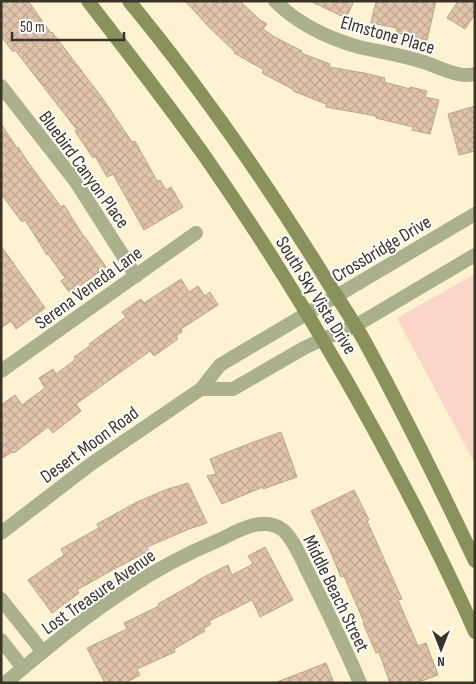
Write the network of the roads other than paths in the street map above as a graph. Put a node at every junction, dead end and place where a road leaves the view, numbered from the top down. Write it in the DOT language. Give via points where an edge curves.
graph roads {
  1 [pos="88,1"];
  2 [pos="129,1"];
  3 [pos="275,1"];
  4 [pos="473,75"];
  5 [pos="1,86"];
  6 [pos="475,214"];
  7 [pos="196,233"];
  8 [pos="475,255"];
  9 [pos="136,276"];
  10 [pos="336,296"];
  11 [pos="307,314"];
  12 [pos="355,326"];
  13 [pos="322,339"];
  14 [pos="1,372"];
  15 [pos="201,389"];
  16 [pos="274,525"];
  17 [pos="1,533"];
  18 [pos="475,561"];
  19 [pos="1,599"];
  20 [pos="475,632"];
  21 [pos="1,640"];
  22 [pos="43,652"];
  23 [pos="23,668"];
  24 [pos="5,683"];
  25 [pos="360,683"];
  1 -- 11 [label="main road, South Sky Vista Drive" via="204,156"];
  2 -- 10 [label="main road, South Sky Vista Drive" via="244,153"];
  3 -- 4 [label="street, Elmstone Place" via="296,19 335,39 422,61 460,75"];
  5 -- 9 [label="street, Bluebird Canyon Place" via="76,182"];
  6 -- 10 [label="street, Crossbridge Drive"];
  7 -- 9 [label="street, Serena Veneda Lane"];
  8 -- 12 [label="street"];
  9 -- 14 [label="street, Serena Veneda Lane"];
  10 -- 11 [label="street, Crossbridge Drive"];
  10 -- 12 [label="main road, South Sky Vista Drive"];
  11 -- 13 [label="main road, South Sky Vista Drive"];
  11 -- 15 [label="street, Desert Moon Road" via="220,364"];
  12 -- 13 [label="street"];
  12 -- 18 [label="main road, South Sky Vista Drive" via="421,448"];
  13 -- 15 [label="street" via="233,389"];
  13 -- 20 [label="main road, South Sky Vista Drive" via="407,491"];
  15 -- 17 [label="street, Desert Moon Road" via="92,464"];
  16 -- 22 [label="street, Lost Treasure Avenue" via="252,525 155,572 128,588"];
  16 -- 25 [label="street, Middle Beach Street" via="292,540"];
  19 -- 22 [label="street"];
  21 -- 23 [label="street"];
  22 -- 23 [label="street, Lost Treasure Avenue"];
  23 -- 24 [label="street, Lost Treasure Avenue"];
}
